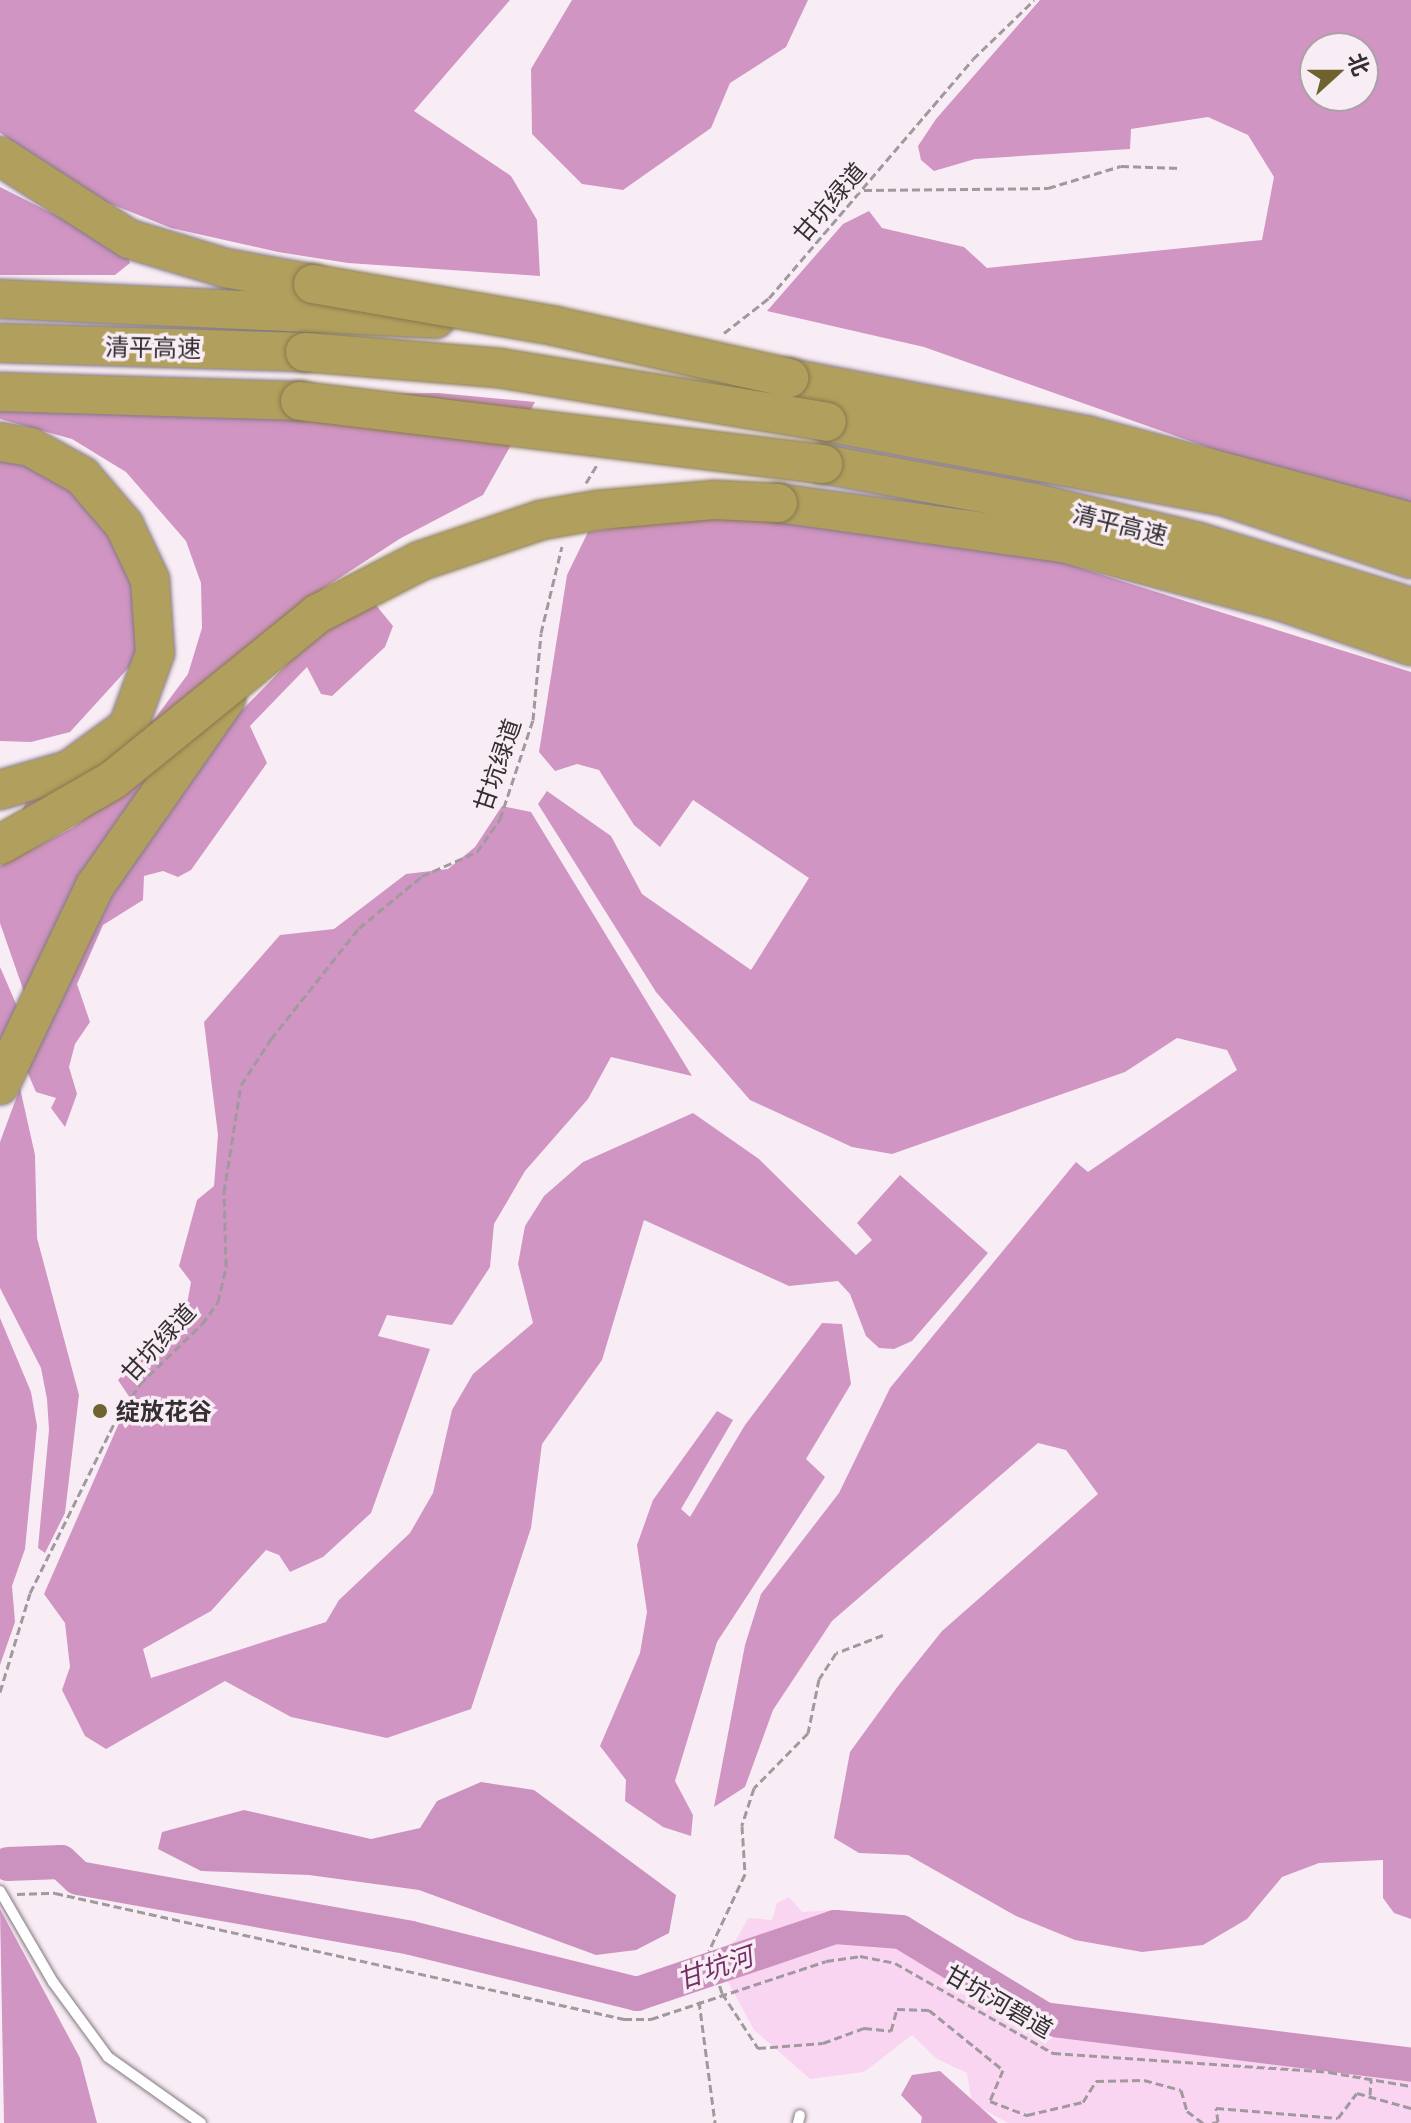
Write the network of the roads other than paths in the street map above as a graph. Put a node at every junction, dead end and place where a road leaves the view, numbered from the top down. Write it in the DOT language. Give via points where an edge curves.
graph roads {
  1 [pos="0,156"];
  2 [pos="312,298"];
  3 [pos="0,299"];
  4 [pos="0,343"];
  5 [pos="0,392"];
  6 [pos="0,442"];
  7 [pos="1411,522"];
  8 [pos="1411,559"];
  9 [pos="1411,607"];
  10 [pos="1411,646"];
  11 [pos="272,648"];
  12 [pos="0,790"];
  13 [pos="0,845"];
  14 [pos="0,1085"];
  15 [pos="2,1893"];
  16 [pos="201,2123"];
  1 -- 2 [label="highway" via="129,239"];
  2 -- 3 [label="highway"];
  2 -- 7 [label="highway, bridge" via="555,326 1086,435"];
  4 -- 8 [label="highway, 清平高速, bridge" via="305,352 499,368 1223,496"];
  5 -- 9 [label="highway, 清平高速, bridge" via="300,401 823,464 1030,502 1198,542"];
  6 -- 12 [label="highway" via="30,447 82,476 124,525 150,580 155,653 128,727 69,770"];
  10 -- 11 [label="highway, bridge" via="1283,602 1063,543 778,503 652,503 541,520 373,581"];
  11 -- 13 [label="highway, bridge" via="113,780"];
  11 -- 14 [label="highway, bridge" via="188,747 95,886"];
  15 -- 16 [label="lane" via="53,1982 108,2057"];
}
